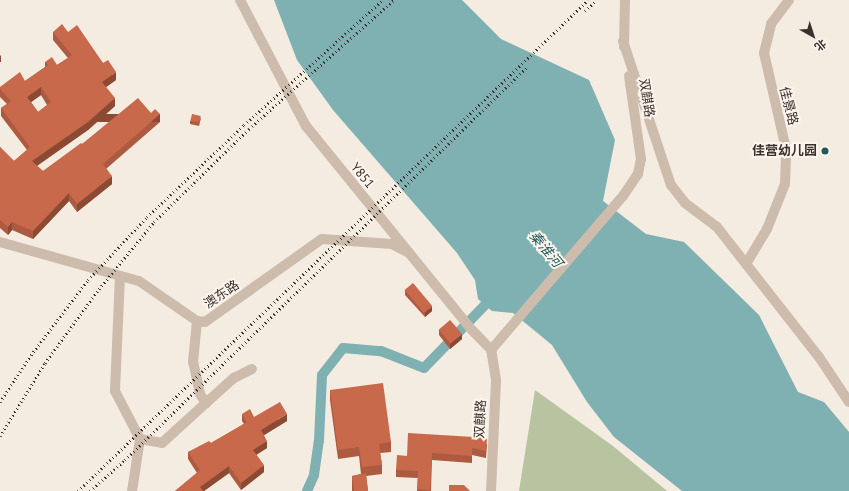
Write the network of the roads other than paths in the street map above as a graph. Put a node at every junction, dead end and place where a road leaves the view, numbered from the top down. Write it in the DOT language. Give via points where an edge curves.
graph roads {
  1 [pos="240,0"];
  2 [pos="625,0"];
  3 [pos="789,0"];
  4 [pos="623,41"];
  5 [pos="0,242"];
  6 [pos="409,253"];
  7 [pos="746,264"];
  8 [pos="120,276"];
  9 [pos="197,321"];
  10 [pos="491,350"];
  11 [pos="252,369"];
  12 [pos="849,402"];
  13 [pos="206,403"];
  14 [pos="140,439"];
  15 [pos="132,491"];
  16 [pos="491,491"];
  1 -- 6 [label="street, Y851" via="306,126"];
  2 -- 4 [label="street, 双麒路"];
  3 -- 7 [label="street, 佳景路" via="771,24 764,53 786,149 785,184 767,229"];
  4 -- 7 [label="street" via="671,185 685,203 717,227"];
  4 -- 10 [label="street, 双麒路" via="642,158 638,174 623,196"];
  5 -- 8 [label="street, 澳东路"];
  6 -- 9 [label="street, 澳东路" via="392,244 322,239 205,322"];
  6 -- 10 [label="street, Y851"];
  7 -- 12 [label="street" via="819,357"];
  8 -- 9 [label="street, 澳东路" via="139,281"];
  8 -- 14 [label="street" via="115,391"];
  9 -- 13 [label="street" via="193,362 200,394"];
  10 -- 16 [label="street, 双麒路" via="496,380"];
  11 -- 13 [label="street" via="234,378"];
  13 -- 14 [label="street" via="162,443"];
  14 -- 15 [label="street"];
}
